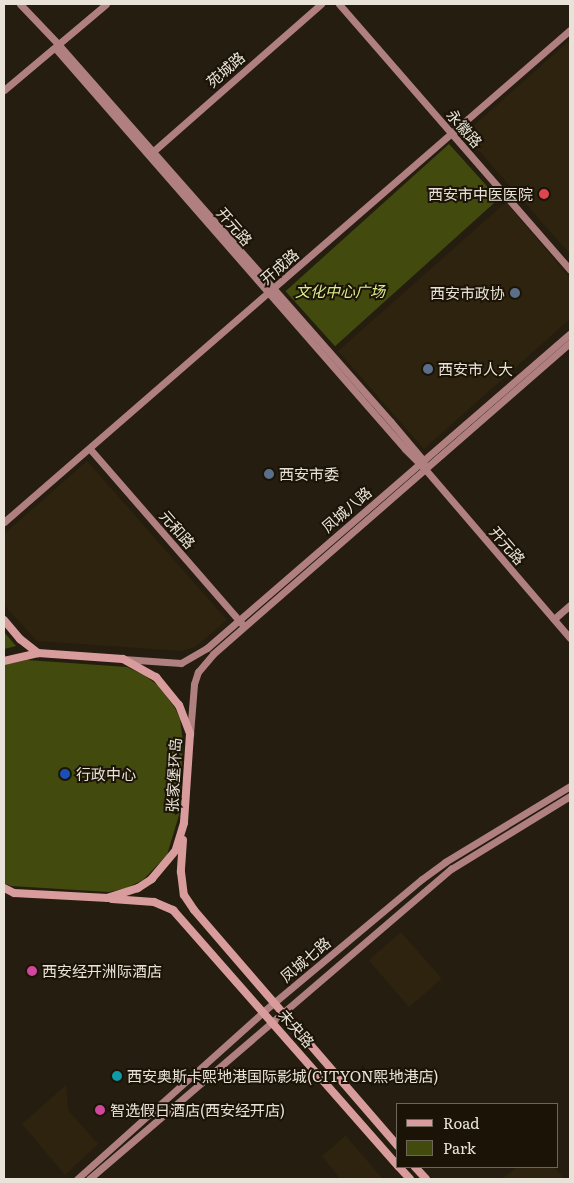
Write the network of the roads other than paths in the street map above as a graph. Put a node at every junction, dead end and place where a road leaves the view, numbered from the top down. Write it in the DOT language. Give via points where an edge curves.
graph roads {
  1 [pos="20,4"];
  2 [pos="106,4"];
  3 [pos="321,4"];
  4 [pos="339,4"];
  5 [pos="570,30"];
  6 [pos="57,46"];
  7 [pos="4,90"];
  8 [pos="452,133"];
  9 [pos="150,153"];
  10 [pos="570,270"];
  11 [pos="271,292"];
  12 [pos="570,334"];
  13 [pos="570,343"];
  14 [pos="90,449"];
  15 [pos="421,462"];
  16 [pos="425,469"];
  17 [pos="4,522"];
  18 [pos="570,605"];
  19 [pos="554,619"];
  20 [pos="4,620"];
  21 [pos="242,624"];
  22 [pos="570,638"];
  23 [pos="38,653"];
  24 [pos="123,660"];
  25 [pos="4,661"];
  26 [pos="190,734"];
  27 [pos="570,786"];
  28 [pos="570,796"];
  29 [pos="184,823"];
  30 [pos="4,888"];
  31 [pos="4,893"];
  32 [pos="14,893"];
  33 [pos="108,898"];
  34 [pos="273,1004"];
  35 [pos="264,1011"];
  36 [pos="284,1014"];
  37 [pos="274,1023"];
  38 [pos="396,1144"];
  39 [pos="396,1164"];
  40 [pos="400,1168"];
  41 [pos="416,1168"];
  42 [pos="77,1179"];
  43 [pos="89,1179"];
  44 [pos="410,1179"];
  45 [pos="426,1179"];
  1 -- 6 [label="street, 开元路"];
  2 -- 6 [label="street"];
  3 -- 9 [label="street, 苑城路"];
  4 -- 8 [label="street, 永徽路"];
  5 -- 8 [label="street, 开成路"];
  6 -- 7 [label="street"];
  6 -- 9 [label="street, 开元路"];
  8 -- 10 [label="street, 永徽路"];
  8 -- 11 [label="street, 开成路"];
  9 -- 11 [label="street, 开元路"];
  11 -- 14 [label="street, 开成路"];
  11 -- 15 [label="street, 开元路"];
  12 -- 15 [label="street, 凤城八路"];
  13 -- 16 [label="street, 凤城八路"];
  14 -- 17 [label="street, 开成路"];
  14 -- 21 [label="street, 元和路"];
  15 -- 16 [label="street, 开元路"];
  15 -- 21 [label="street, 凤城八路"];
  16 -- 19 [label="street, 开元路"];
  16 -- 21 [label="street, 凤城八路"];
  18 -- 19 [label="street"];
  19 -- 22 [label="street, 开元路"];
  20 -- 23 [label="main road"];
  21 -- 24 [label="street, 凤城八路" via="181,663"];
  21 -- 26 [label="street, 凤城八路" via="198,672"];
  23 -- 24 [label="main road, 张家堡环岛"];
  23 -- 25 [label="main road, 张家堡环岛"];
  24 -- 26 [label="main road, 张家堡环岛" via="156,677 179,705"];
  26 -- 29 [label="main road, 张家堡环岛"];
  27 -- 34 [label="street, 凤城七路" via="445,862"];
  28 -- 36 [label="street, 凤城七路" via="451,869"];
  29 -- 33 [label="main road, 张家堡环岛" via="176,850 158,873 138,888"];
  29 -- 34 [label="main road, 未央路" via="181,872 184,895"];
  30 -- 32 [label="main road, 张家堡环岛"];
  31 -- 32 [label="street"];
  32 -- 33 [label="main road, 张家堡环岛"];
  33 -- 35 [label="main road, 未央路" via="154,902 173,910"];
  34 -- 35 [label="street, 凤城七路"];
  34 -- 36 [label="main road, 未央路"];
  35 -- 37 [label="main road, 未央路"];
  35 -- 42 [label="street, 凤城七路"];
  36 -- 37 [label="street, 凤城七路"];
  36 -- 38 [label="main road, 未央路"];
  37 -- 39 [label="main road, 未央路"];
  37 -- 43 [label="street, 凤城七路"];
  40 -- 44 [label="main road, 未央路"];
  41 -- 45 [label="main road"];
}
